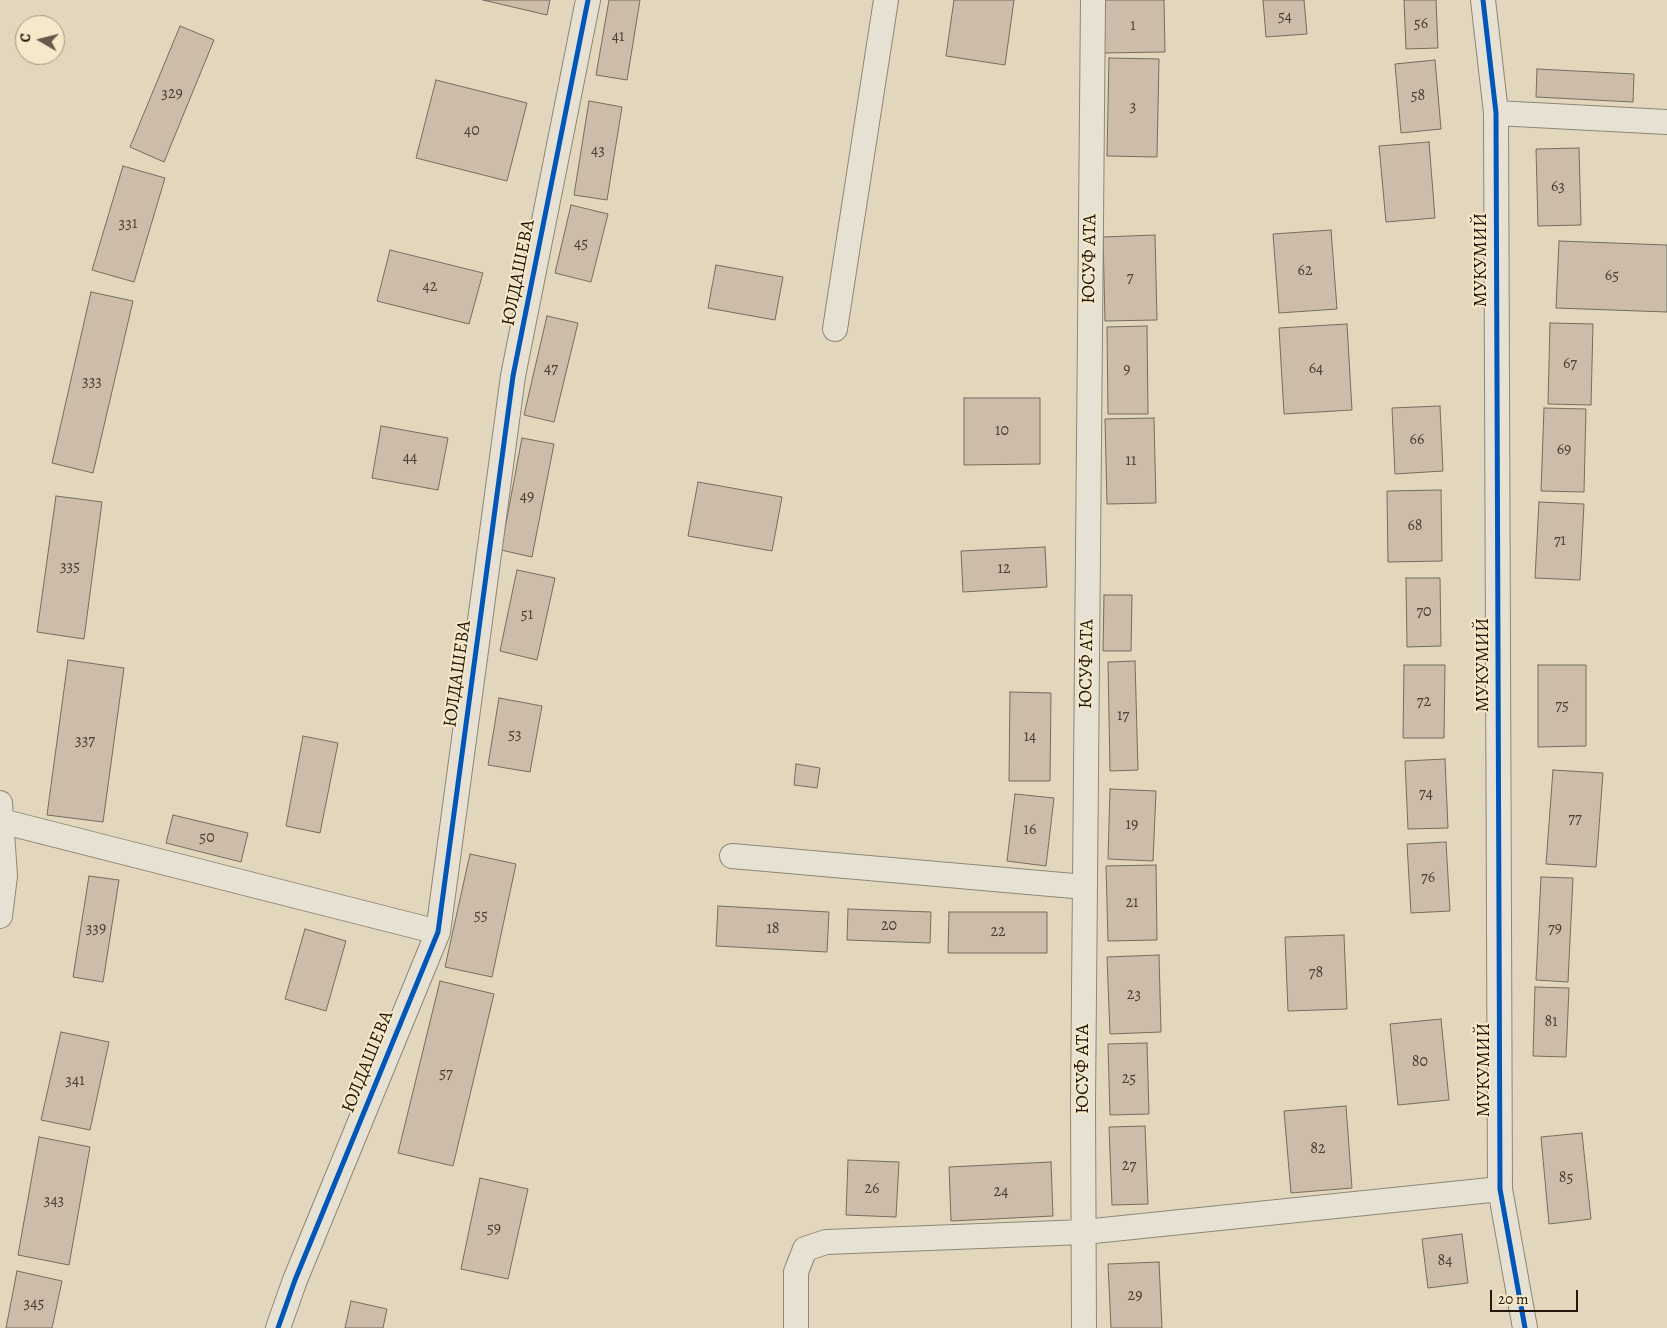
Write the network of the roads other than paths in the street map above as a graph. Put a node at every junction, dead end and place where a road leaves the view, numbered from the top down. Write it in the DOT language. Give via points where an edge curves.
graph roads {
  1 [pos="588,0"];
  2 [pos="886,0"];
  3 [pos="1093,0"];
  4 [pos="1483,0"];
  5 [pos="1496,113"];
  6 [pos="1667,122"];
  7 [pos="835,329"];
  8 [pos="0,812"];
  9 [pos="732,856"];
  10 [pos="1085,887"];
  11 [pos="0,916"];
  12 [pos="438,932"];
  13 [pos="1500,1189"];
  14 [pos="1084,1232"];
  15 [pos="278,1328"];
  16 [pos="796,1328"];
  17 [pos="1084,1328"];
  18 [pos="1525,1328"];
  1 -- 12 [label="street, ЮЛДАШЕВА" via="513,376"];
  2 -- 7 [label="street"];
  3 -- 10 [label="street, ЮСУФ АТА"];
  4 -- 5 [label="street, МУКУМИЙ"];
  5 -- 6 [label="street"];
  5 -- 13 [label="street, МУКУМИЙ"];
  8 -- 11 [label="street" via="4,876"];
  8 -- 12 [label="street"];
  9 -- 10 [label="street"];
  10 -- 14 [label="street, ЮСУФ АТА"];
  12 -- 15 [label="street, ЮЛДАШЕВА"];
  13 -- 14 [label="street"];
  13 -- 18 [label="street, МУКУМИЙ"];
  14 -- 16 [label="street" via="826,1242 805,1249 796,1272"];
  14 -- 17 [label="street, ЮСУФ АТА"];
}
